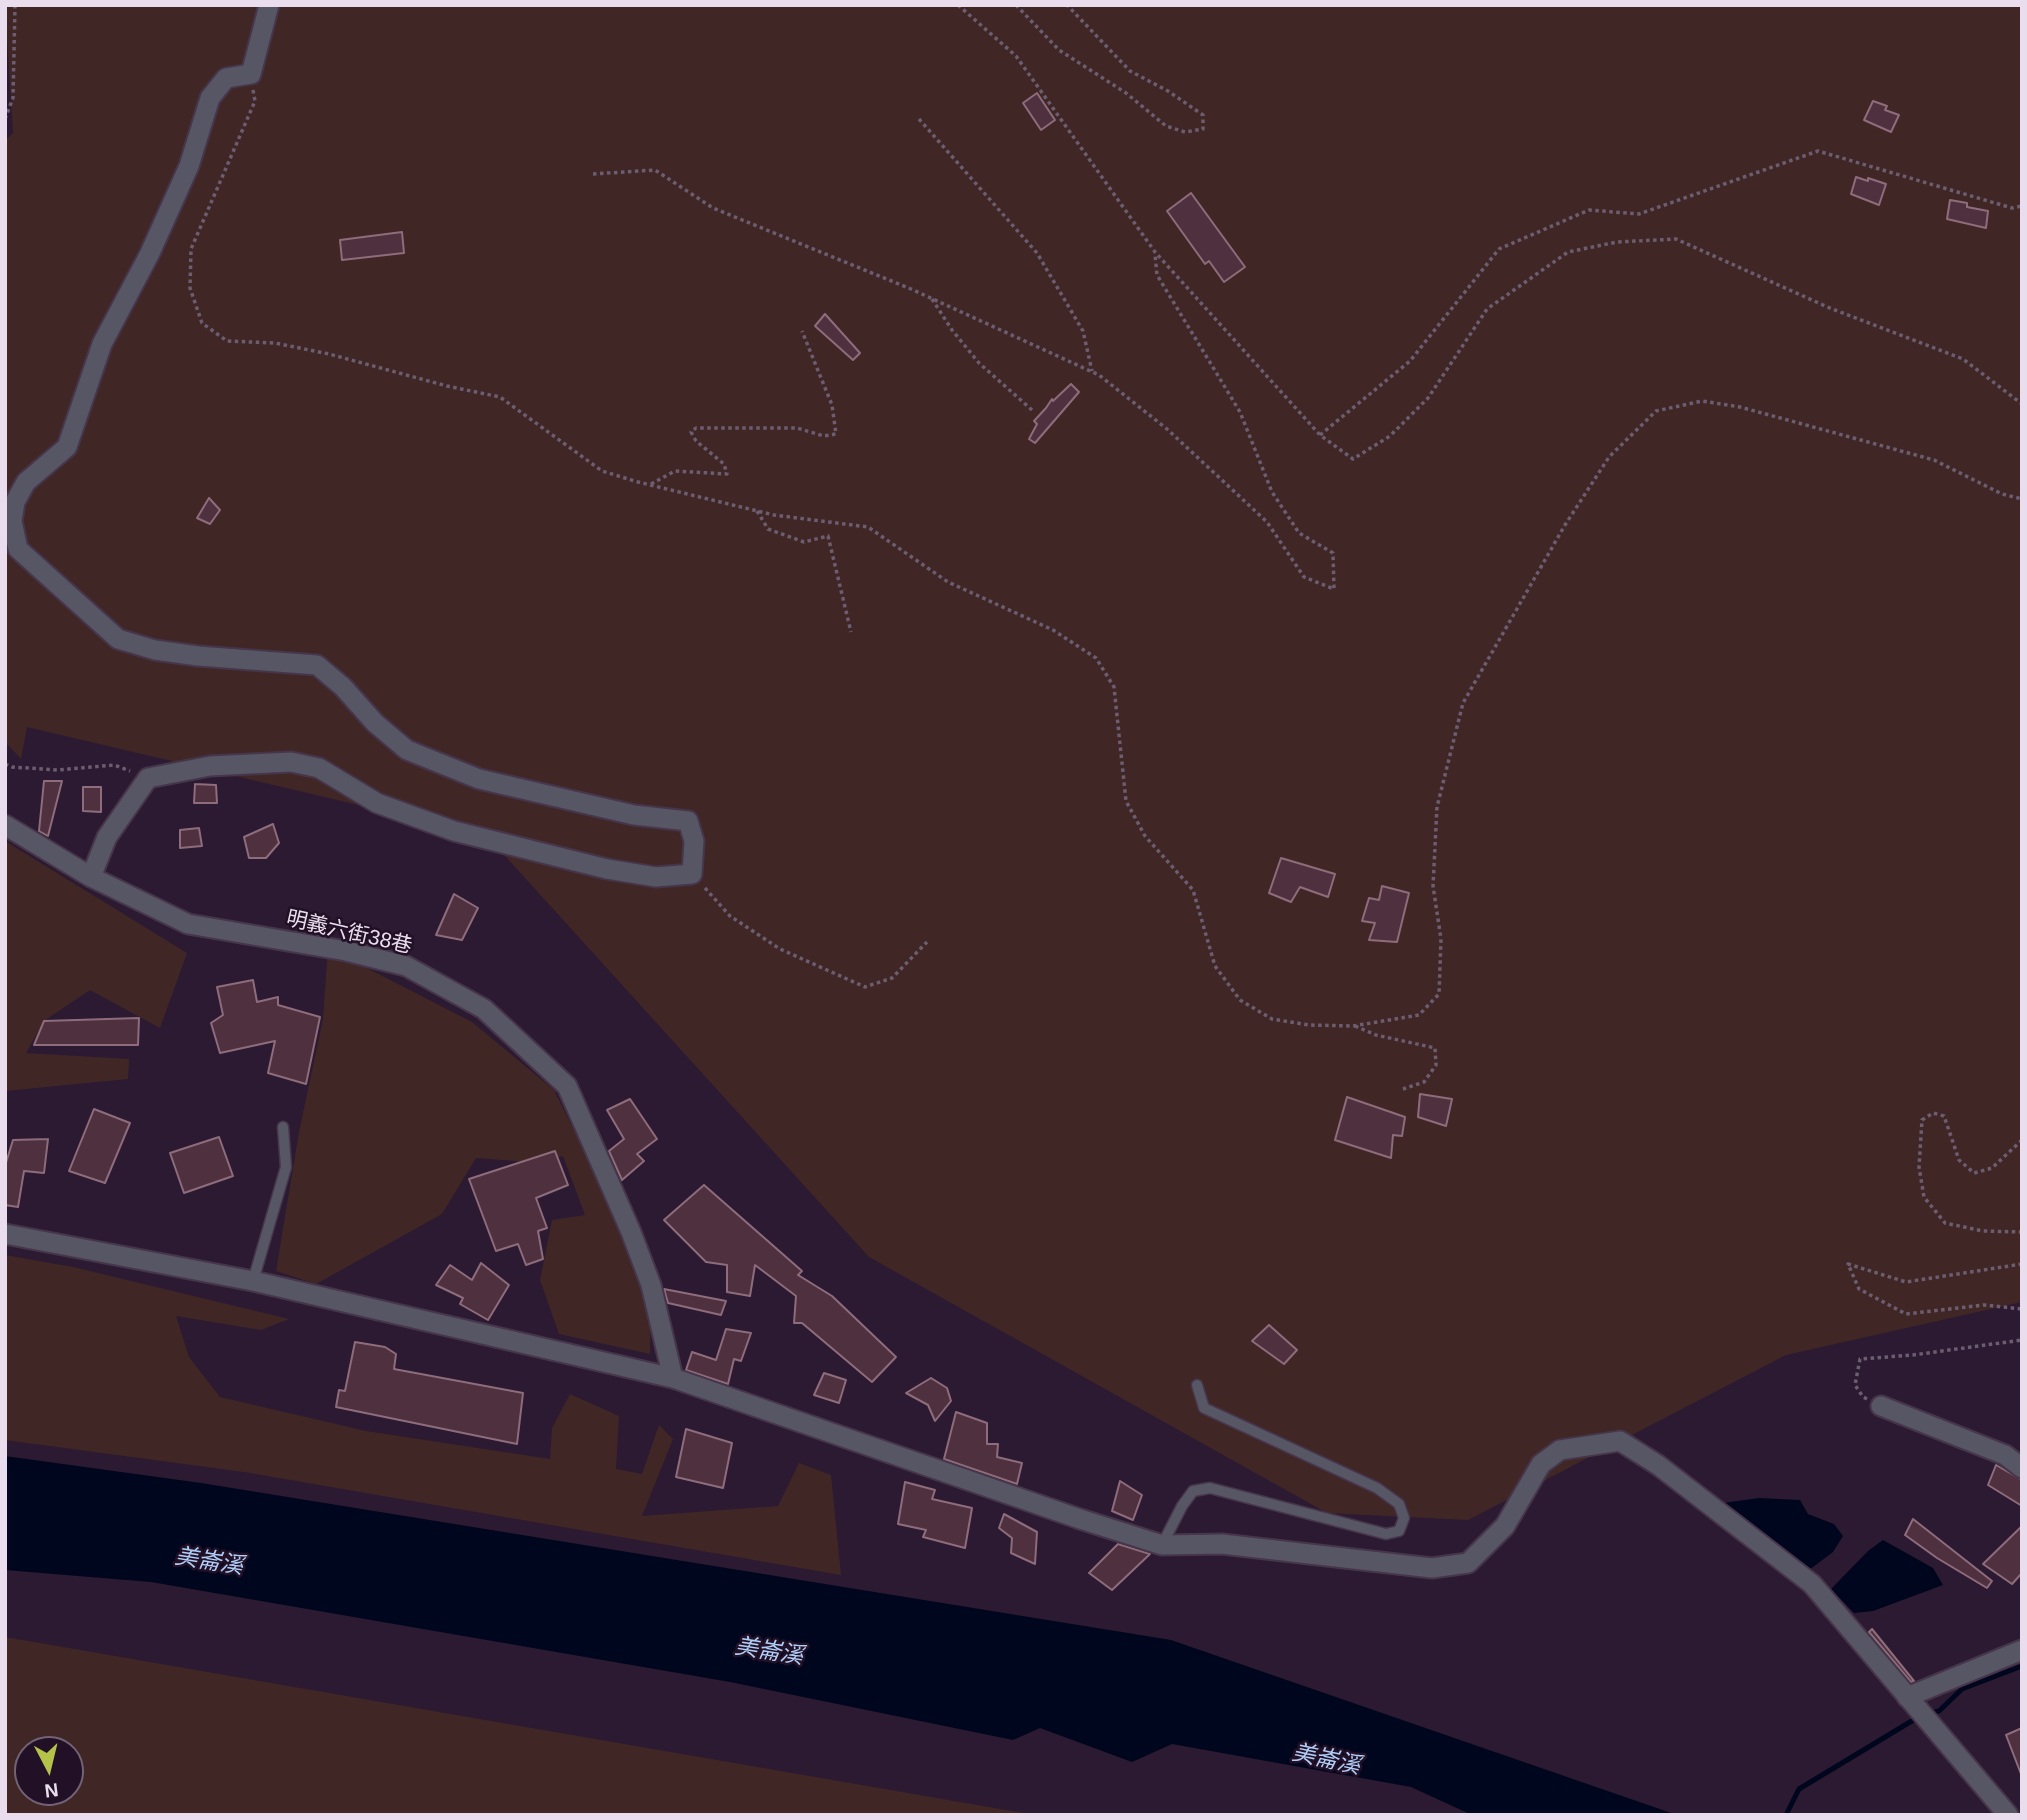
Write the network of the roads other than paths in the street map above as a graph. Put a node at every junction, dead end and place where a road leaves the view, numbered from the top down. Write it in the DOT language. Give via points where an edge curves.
graph roads {
  1 [pos="269,5"];
  2 [pos="5,825"];
  3 [pos="91,877"];
  4 [pos="283,1127"];
  5 [pos="5,1234"];
  6 [pos="253,1281"];
  7 [pos="673,1378"];
  8 [pos="1197,1385"];
  9 [pos="1881,1406"];
  10 [pos="2022,1468"];
  11 [pos="1162,1545"];
  12 [pos="2022,1650"];
  13 [pos="1910,1701"];
  14 [pos="2008,1815"];
  1 -- 3 [label="street" via="251,74 226,78 210,98 189,166 102,344 67,447 26,482 15,502 12,521 18,549 118,639 198,656 317,665 407,750 479,779 634,815 688,821 694,841 691,874 656,877 607,869 454,831 377,803 319,768 290,762 210,766 148,778 107,837"];
  2 -- 3 [label="street, 明義六街38巷"];
  3 -- 7 [label="street, 明義六街38巷" via="188,924 406,966 484,1009 566,1086 651,1285"];
  4 -- 6 [label="lane" via="286,1167"];
  5 -- 6 [label="street"];
  6 -- 7 [label="street"];
  7 -- 11 [label="street"];
  8 -- 11 [label="lane" via="1204,1408 1210,1412 1377,1488 1399,1504 1404,1518 1399,1531 1386,1534 1210,1488 1193,1491"];
  9 -- 10 [label="street" via="2005,1455"];
  11 -- 13 [label="street" via="1222,1544 1432,1568 1468,1563 1505,1526 1541,1464 1560,1450 1620,1441 1812,1584"];
  12 -- 13 [label="street"];
  13 -- 14 [label="street"];
}
